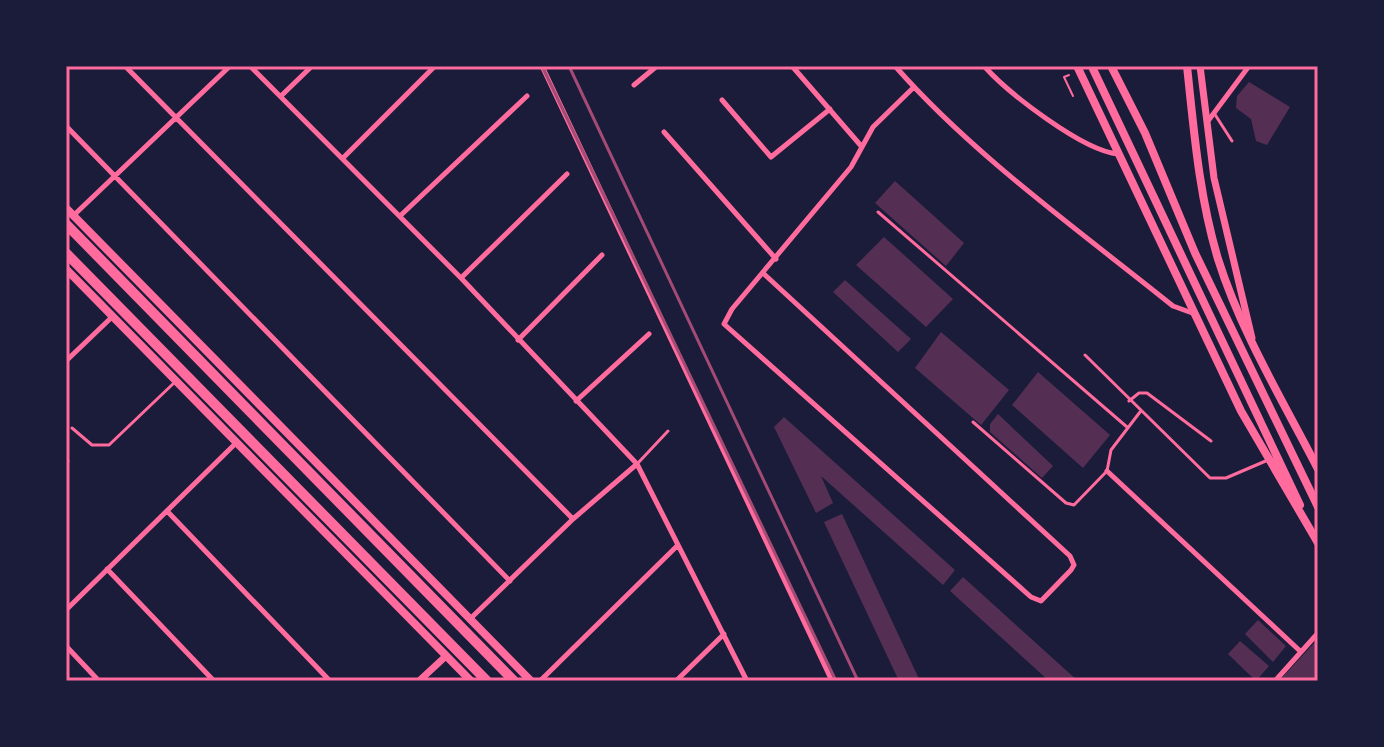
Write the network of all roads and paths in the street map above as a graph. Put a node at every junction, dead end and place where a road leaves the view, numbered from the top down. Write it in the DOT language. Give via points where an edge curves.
graph roads {
  1 [pos="125,66"];
  2 [pos="230,66"];
  3 [pos="250,66"];
  4 [pos="312,66"];
  5 [pos="435,66"];
  6 [pos="542,66"];
  7 [pos="657,66"];
  8 [pos="792,66"];
  9 [pos="895,66"];
  10 [pos="984,66"];
  11 [pos="1077,66"];
  12 [pos="1111,66"];
  13 [pos="1187,66"];
  14 [pos="1200,66"];
  15 [pos="1249,66"];
  16 [pos="1093,69"];
  17 [pos="1064,77"];
  18 [pos="634,85"];
  19 [pos="914,87"];
  20 [pos="281,96"];
  21 [pos="527,96"];
  22 [pos="1073,96"];
  23 [pos="722,100"];
  24 [pos="830,109"];
  25 [pos="1214,113"];
  26 [pos="177,118"];
  27 [pos="1207,121"];
  28 [pos="66,126"];
  29 [pos="664,132"];
  30 [pos="1232,141"];
  31 [pos="862,147"];
  32 [pos="1118,154"];
  33 [pos="343,158"];
  34 [pos="567,174"];
  35 [pos="116,176"];
  36 [pos="66,208"];
  37 [pos="878,212"];
  38 [pos="400,216"];
  39 [pos="70,220"];
  40 [pos="66,253"];
  41 [pos="602,255"];
  42 [pos="776,259"];
  43 [pos="66,269"];
  44 [pos="764,274"];
  45 [pos="461,278"];
  46 [pos="1195,314"];
  47 [pos="113,316"];
  48 [pos="649,334"];
  49 [pos="518,340"];
  50 [pos="1253,343"];
  51 [pos="1085,355"];
  52 [pos="66,361"];
  53 [pos="176,380"];
  54 [pos="576,401"];
  55 [pos="1129,401"];
  56 [pos="1140,412"];
  57 [pos="973,422"];
  58 [pos="1127,427"];
  59 [pos="72,428"];
  60 [pos="668,431"];
  61 [pos="1211,441"];
  62 [pos="237,442"];
  63 [pos="1268,460"];
  64 [pos="637,464"];
  65 [pos="1318,469"];
  66 [pos="1107,471"];
  67 [pos="1318,507"];
  68 [pos="167,511"];
  69 [pos="573,519"];
  70 [pos="1307,525"];
  71 [pos="1318,543"];
  72 [pos="678,545"];
  73 [pos="107,569"];
  74 [pos="510,581"];
  75 [pos="66,610"];
  76 [pos="470,619"];
  77 [pos="1318,633"];
  78 [pos="724,634"];
  79 [pos="66,646"];
  80 [pos="1300,651"];
  81 [pos="446,656"];
  82 [pos="99,681"];
  83 [pos="214,681"];
  84 [pos="330,681"];
  85 [pos="419,681"];
  86 [pos="471,681"];
  87 [pos="487,681"];
  88 [pos="514,681"];
  89 [pos="531,681"];
  90 [pos="540,681"];
  91 [pos="676,681"];
  92 [pos="747,681"];
  93 [pos="832,681"];
  94 [pos="1275,681"];
  1 -- 26 [label="street"];
  2 -- 26 [label="street"];
  3 -- 20 [label="street"];
  4 -- 20 [label="street"];
  5 -- 33 [label="street"];
  6 -- 93 [label="street"];
  7 -- 18 [label="street"];
  8 -- 24 [label="street"];
  9 -- 19 [label="street"];
  10 -- 32 [label="street" via="1024,101 1101,152"];
  11 -- 32 [label="main road"];
  12 -- 67 [label="main road"];
  13 -- 50 [label="main road" via="1210,229"];
  14 -- 27 [label="street"];
  15 -- 25 [label="street"];
  16 -- 70 [label="main road"];
  17 -- 22 [label="path"];
  19 -- 31 [label="street" via="873,127"];
  19 -- 46 [label="street" via="1049,207 1173,306"];
  20 -- 33 [label="street"];
  21 -- 38 [label="street"];
  23 -- 24 [label="street" via="771,157"];
  24 -- 31 [label="street"];
  25 -- 27 [label="street"];
  25 -- 30 [label="lane"];
  26 -- 35 [label="street"];
  26 -- 69 [label="street"];
  27 -- 50 [label="street" via="1226,240"];
  28 -- 35 [label="street"];
  29 -- 42 [label="street"];
  31 -- 42 [label="street"];
  32 -- 46 [label="main road"];
  33 -- 38 [label="street"];
  34 -- 45 [label="street"];
  35 -- 39 [label="street"];
  35 -- 74 [label="street"];
  36 -- 39 [label="main road"];
  37 -- 58 [label="lane"];
  38 -- 45 [label="street"];
  39 -- 76 [label="main road"];
  39 -- 88 [label="highway"];
  40 -- 87 [label="highway"];
  41 -- 49 [label="street"];
  42 -- 44 [label="street"];
  43 -- 47 [label="main road"];
  44 -- 44 [label="street" via="1070,556 1071,570 1041,601 726,327 724,320"];
  45 -- 49 [label="street"];
  46 -- 63 [label="main road"];
  47 -- 52 [label="street"];
  47 -- 53 [label="main road"];
  48 -- 54 [label="street"];
  49 -- 54 [label="street"];
  50 -- 65 [label="main road"];
  51 -- 55 [label="lane"];
  53 -- 59 [label="lane" via="109,445 92,445"];
  53 -- 62 [label="main road"];
  54 -- 64 [label="street"];
  55 -- 56 [label="lane"];
  55 -- 61 [label="lane" via="1147,393"];
  56 -- 58 [label="lane"];
  56 -- 63 [label="lane" via="1210,478 1226,478"];
  57 -- 66 [label="lane" via="1070,505 1080,502"];
  58 -- 66 [label="lane" via="1111,450"];
  60 -- 64 [label="lane"];
  62 -- 68 [label="street"];
  62 -- 81 [label="main road"];
  63 -- 70 [label="main road"];
  64 -- 69 [label="street"];
  64 -- 72 [label="street"];
  66 -- 80 [label="street"];
  68 -- 73 [label="street"];
  68 -- 84 [label="street"];
  69 -- 74 [label="street"];
  70 -- 71 [label="main road"];
  72 -- 78 [label="street"];
  72 -- 90 [label="street"];
  73 -- 75 [label="street"];
  73 -- 83 [label="street"];
  74 -- 76 [label="street"];
  76 -- 89 [label="main road"];
  77 -- 80 [label="street"];
  78 -- 91 [label="street"];
  78 -- 92 [label="street"];
  79 -- 82 [label="street"];
  80 -- 94 [label="street"];
  81 -- 85 [label="street"];
  81 -- 86 [label="main road"];
}
